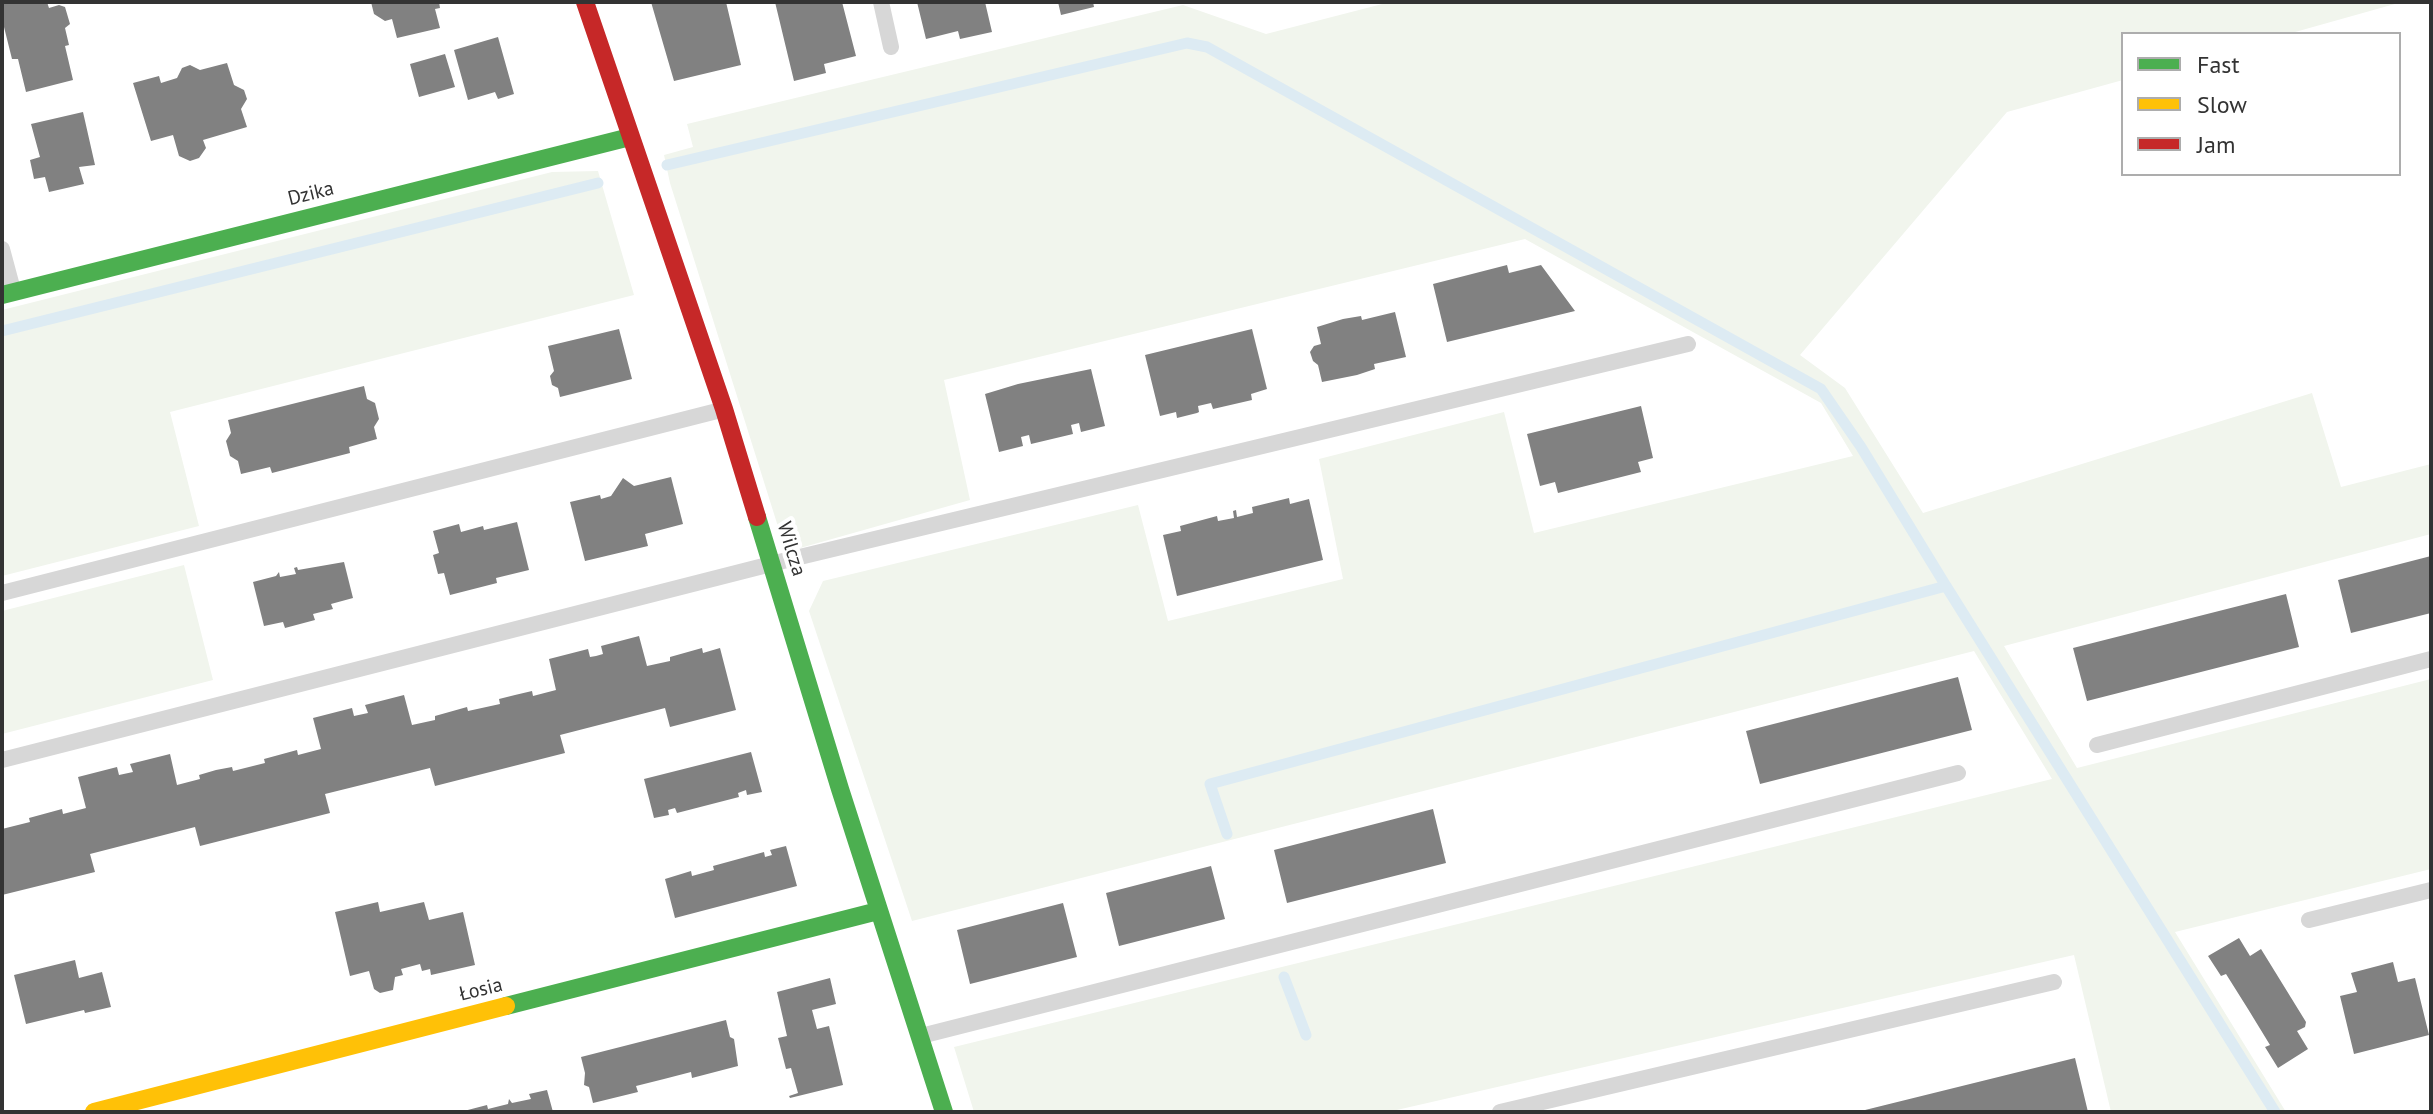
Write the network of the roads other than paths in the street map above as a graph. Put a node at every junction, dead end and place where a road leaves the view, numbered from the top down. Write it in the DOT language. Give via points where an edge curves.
graph roads {
  1 [pos="585,2"];
  2 [pos="881,2"];
  3 [pos="891,47"];
  4 [pos="630,137"];
  5 [pos="2,249"];
  6 [pos="8,293"];
  7 [pos="1688,344"];
  8 [pos="724,409"];
  9 [pos="773,565"];
  10 [pos="2,593"];
  11 [pos="2431,659"];
  12 [pos="2097,745"];
  13 [pos="2,760"];
  14 [pos="1958,773"];
  15 [pos="2431,890"];
  16 [pos="878,911"];
  17 [pos="2309,920"];
  18 [pos="2054,982"];
  19 [pos="919,1036"];
  20 [pos="94,1112"];
  21 [pos="944,1112"];
  22 [pos="1500,1112"];
  1 -- 4 [label="street, Wilcza"];
  2 -- 3 [label="lane"];
  4 -- 6 [label="street, Dzika"];
  4 -- 8 [label="street, Wilcza"];
  5 -- 6 [label="lane"];
  7 -- 9 [label="lane"];
  8 -- 9 [label="street, Wilcza"];
  8 -- 10 [label="lane"];
  9 -- 13 [label="lane"];
  9 -- 16 [label="street, Wilcza"];
  11 -- 12 [label="lane"];
  14 -- 19 [label="lane"];
  15 -- 17 [label="lane"];
  16 -- 19 [label="street, Wilcza"];
  16 -- 20 [label="street, Łosia"];
  18 -- 22 [label="lane"];
  19 -- 21 [label="street, Wilcza"];
}
